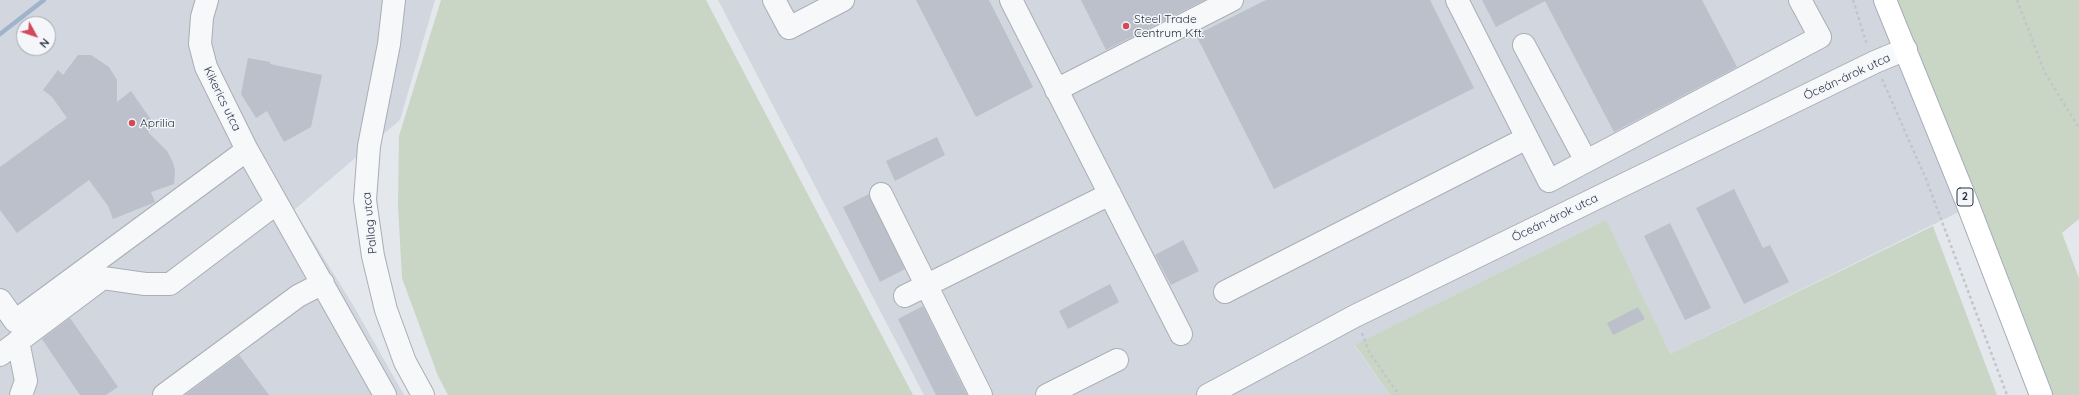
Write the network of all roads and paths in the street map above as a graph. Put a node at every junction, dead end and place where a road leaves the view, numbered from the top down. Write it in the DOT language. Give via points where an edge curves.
graph roads {
  1 [pos="207,0"];
  2 [pos="394,0"];
  3 [pos="405,0"];
  4 [pos="774,0"];
  5 [pos="843,0"];
  6 [pos="1010,0"];
  7 [pos="1232,0"];
  8 [pos="1457,0"];
  9 [pos="1800,0"];
  10 [pos="1853,0"];
  11 [pos="1885,0"];
  12 [pos="2016,0"];
  13 [pos="389,44"];
  14 [pos="1524,45"];
  15 [pos="1906,49"];
  16 [pos="1875,62"];
  17 [pos="1056,90"];
  18 [pos="2079,128"];
  19 [pos="1527,138"];
  20 [pos="248,150"];
  21 [pos="1586,161"];
  22 [pos="881,194"];
  23 [pos="1110,194"];
  24 [pos="277,203"];
  25 [pos="323,283"];
  26 [pos="927,285"];
  27 [pos="1225,292"];
  28 [pos="905,296"];
  29 [pos="3,310"];
  30 [pos="1355,316"];
  31 [pos="1181,334"];
  32 [pos="18,341"];
  33 [pos="0,355"];
  34 [pos="1117,360"];
  35 [pos="21,395"];
  36 [pos="164,395"];
  37 [pos="385,395"];
  38 [pos="423,395"];
  39 [pos="981,395"];
  40 [pos="1047,395"];
  41 [pos="1208,395"];
  42 [pos="1399,395"];
  43 [pos="2007,395"];
  44 [pos="2041,395"];
  1 -- 20 [label="street, Kikerics utca" via="202,17 200,44 206,67"];
  2 -- 13 [label="street"];
  3 -- 13 [label="street"];
  4 -- 5 [label="street" via="789,28"];
  6 -- 17 [label="street"];
  7 -- 17 [label="street"];
  8 -- 19 [label="street"];
  9 -- 21 [label="street" via="1820,37"];
  10 -- 16 [label="path" via="1862,33"];
  11 -- 15 [label="main road, 2"];
  12 -- 18 [label="path" via="2045,73"];
  13 -- 38 [label="street, Pallag utca" via="369,146 365,200 373,256 386,310 405,362"];
  14 -- 21 [label="street"];
  15 -- 16 [label="street, Óceán-árok utca"];
  15 -- 44 [label="main road, 2"];
  16 -- 30 [label="street, Óceán-árok utca"];
  16 -- 43 [label="path" via="1926,180"];
  17 -- 23 [label="street"];
  19 -- 21 [label="street" via="1549,181"];
  19 -- 27 [label="street"];
  20 -- 24 [label="street"];
  20 -- 29 [label="street" via="15,321"];
  22 -- 26 [label="street"];
  23 -- 26 [label="street"];
  23 -- 31 [label="street"];
  24 -- 25 [label="street"];
  24 -- 32 [label="street" via="170,284 145,284 103,278"];
  25 -- 36 [label="street" via="298,296"];
  25 -- 37 [label="street"];
  26 -- 28 [label="street"];
  26 -- 39 [label="street"];
  30 -- 41 [label="street, Óceán-árok utca"];
  30 -- 42 [label="path" via="1369,352"];
  32 -- 33 [label="street"];
  32 -- 35 [label="street" via="26,381"];
  34 -- 40 [label="street"];
}
